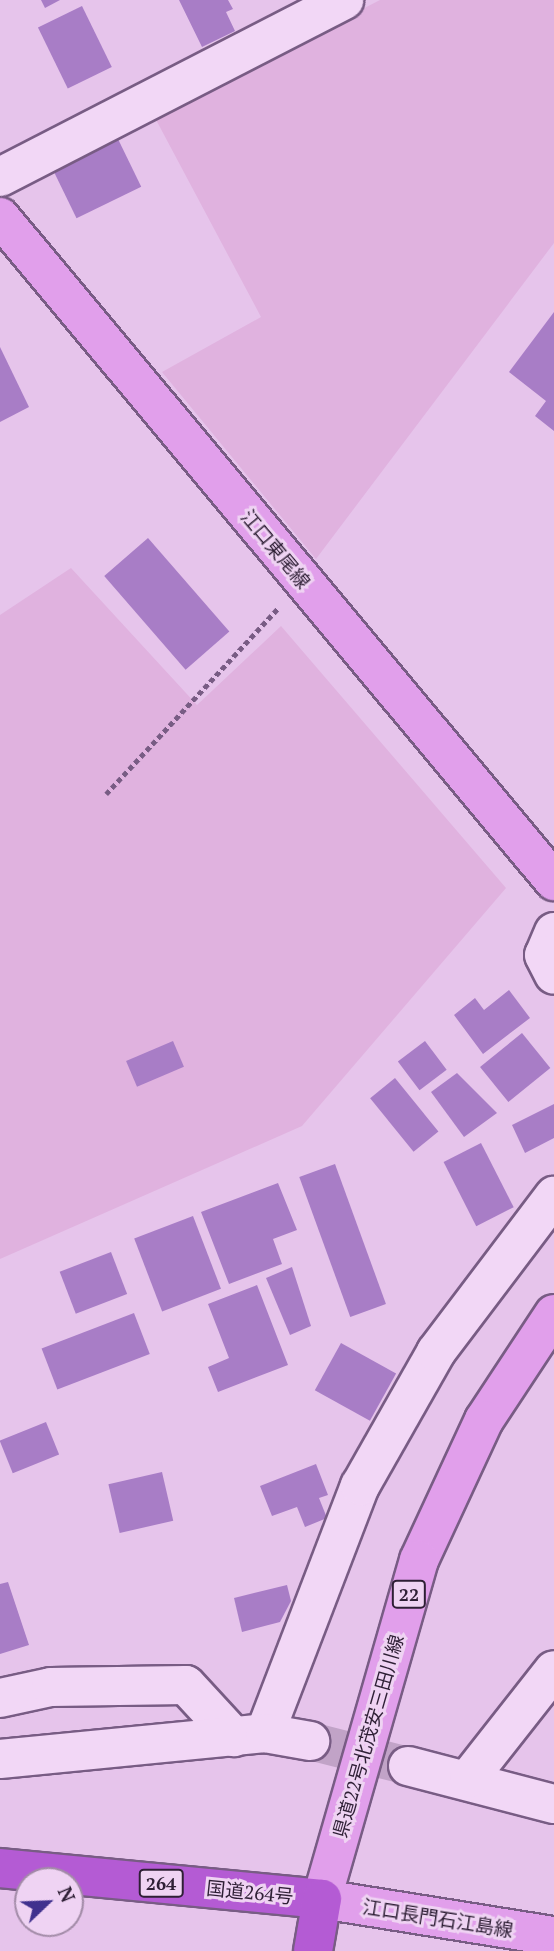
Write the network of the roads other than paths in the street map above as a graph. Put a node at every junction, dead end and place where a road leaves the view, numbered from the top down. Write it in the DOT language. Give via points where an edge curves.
graph roads {
  1 [pos="344,0"];
  2 [pos="0,177"];
  3 [pos="0,217"];
  4 [pos="554,881"];
  5 [pos="554,932"];
  6 [pos="554,975"];
  7 [pos="552,1202"];
  8 [pos="554,1314"];
  9 [pos="554,1670"];
  10 [pos="0,1698"];
  11 [pos="250,1735"];
  12 [pos="310,1741"];
  13 [pos="0,1759"];
  14 [pos="408,1766"];
  15 [pos="469,1778"];
  16 [pos="554,1804"];
  17 [pos="0,1868"];
  18 [pos="322,1899"];
  19 [pos="554,1936"];
  20 [pos="313,1951"];
  1 -- 2 [label="street"];
  3 -- 4 [label="main road, 江口東尾線"];
  5 -- 6 [label="street" via="544,955"];
  7 -- 11 [label="street" via="436,1352 360,1486"];
  8 -- 18 [label="main road, 県道22号北茂安三田川線 / 22" via="484,1420 419,1560"];
  9 -- 15 [label="street"];
  10 -- 11 [label="street" via="51,1687 186,1685"];
  11 -- 12 [label="street"];
  11 -- 13 [label="street"];
  14 -- 15 [label="street"];
  15 -- 16 [label="street"];
  17 -- 18 [label="highway, 国道264号 / 264"];
  18 -- 19 [label="main road, 江口長門石江島線"];
  18 -- 20 [label="highway, 国道264号"];
}
